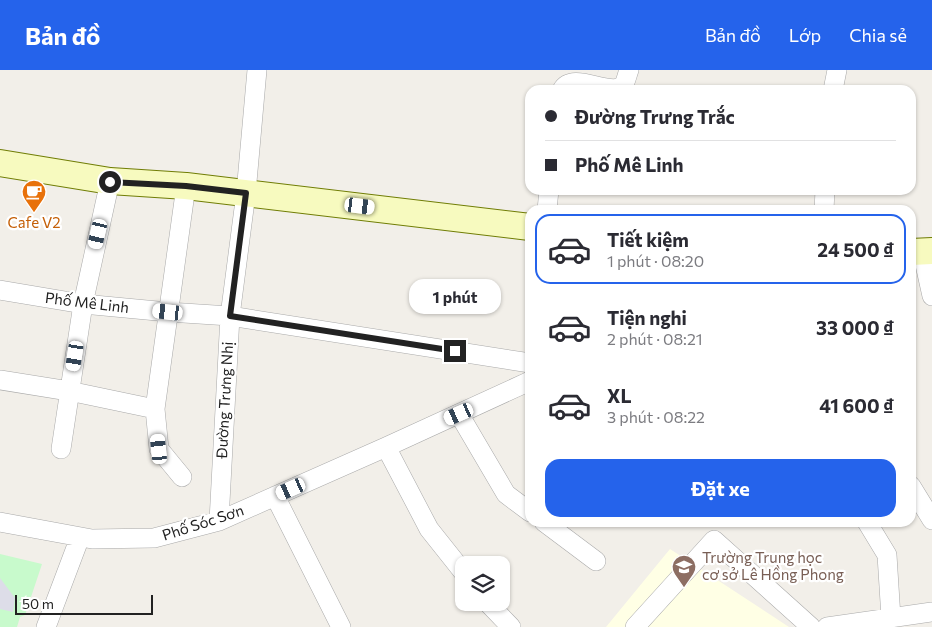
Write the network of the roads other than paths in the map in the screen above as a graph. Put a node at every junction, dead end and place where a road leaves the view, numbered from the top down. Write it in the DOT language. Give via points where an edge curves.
graph roads {
  1 [pos="257,70"];
  2 [pos="629,70"];
  3 [pos="837,70"];
  4 [pos="566,85"];
  5 [pos="595,85"];
  6 [pos="622,85"];
  7 [pos="834,85"];
  8 [pos="0,163"];
  9 [pos="110,182"];
  10 [pos="186,186"];
  11 [pos="246,193"];
  12 [pos="525,226"];
  13 [pos="922,251"];
  14 [pos="0,290"];
  15 [pos="932,296"];
  16 [pos="83,304"];
  17 [pos="168,312"];
  18 [pos="230,316"];
  19 [pos="525,361"];
  20 [pos="0,380"];
  21 [pos="525,383"];
  22 [pos="69,391"];
  23 [pos="155,409"];
  24 [pos="459,414"];
  25 [pos="386,447"];
  26 [pos="61,449"];
  27 [pos="182,477"];
  28 [pos="916,494"];
  29 [pos="275,496"];
  30 [pos="525,508"];
  31 [pos="932,520"];
  32 [pos="219,521"];
  33 [pos="0,522"];
  34 [pos="551,527"];
  35 [pos="870,527"];
  36 [pos="80,537"];
  37 [pos="596,561"];
  38 [pos="455,562"];
  39 [pos="496,611"];
  40 [pos="932,612"];
  41 [pos="890,618"];
  42 [pos="46,627"];
  43 [pos="341,627"];
  44 [pos="511,627"];
  45 [pos="635,627"];
  46 [pos="811,627"];
  47 [pos="828,627"];
  1 -- 11 [label="street, Đường Trưng Nhị"];
  2 -- 6 [label="street"];
  3 -- 7 [label="street"];
  4 -- 5 [label="street"];
  8 -- 9 [label="street"];
  9 -- 10 [label="street"];
  9 -- 16 [label="street"];
  10 -- 11 [label="street"];
  10 -- 17 [label="street"];
  11 -- 12 [label="street"];
  11 -- 18 [label="street, Đường Trưng Nhị"];
  13 -- 15 [label="street"];
  14 -- 16 [label="street, Phố Mê Linh"];
  16 -- 17 [label="street, Phố Mê Linh"];
  16 -- 22 [label="street"];
  17 -- 18 [label="street, Phố Mê Linh"];
  17 -- 23 [label="street"];
  18 -- 19 [label="street, Phố Mê Linh"];
  18 -- 32 [label="street, Đường Trưng Nhị"];
  20 -- 22 [label="street"];
  21 -- 24 [label="street, Phố Sóc Sơn"];
  22 -- 23 [label="street"];
  22 -- 26 [label="street"];
  23 -- 27 [label="street" via="159,449"];
  24 -- 25 [label="street, Phố Sóc Sơn"];
  24 -- 30 [label="street" via="506,494"];
  25 -- 29 [label="street, Phố Sóc Sơn"];
  25 -- 38 [label="street" via="429,529"];
  28 -- 31 [label="street"];
  29 -- 32 [label="street, Phố Sóc Sơn"];
  29 -- 43 [label="street"];
  32 -- 36 [label="street, Phố Sóc Sơn" via="154,538"];
  33 -- 36 [label="street, Phố Sóc Sơn"];
  34 -- 37 [label="street"];
  35 -- 41 [label="street" via="886,555"];
  36 -- 42 [label="street"];
  39 -- 44 [label="street"];
  40 -- 41 [label="street"];
  41 -- 47 [label="street"];
  45 -- 46 [label="street" via="714,540"];
}
